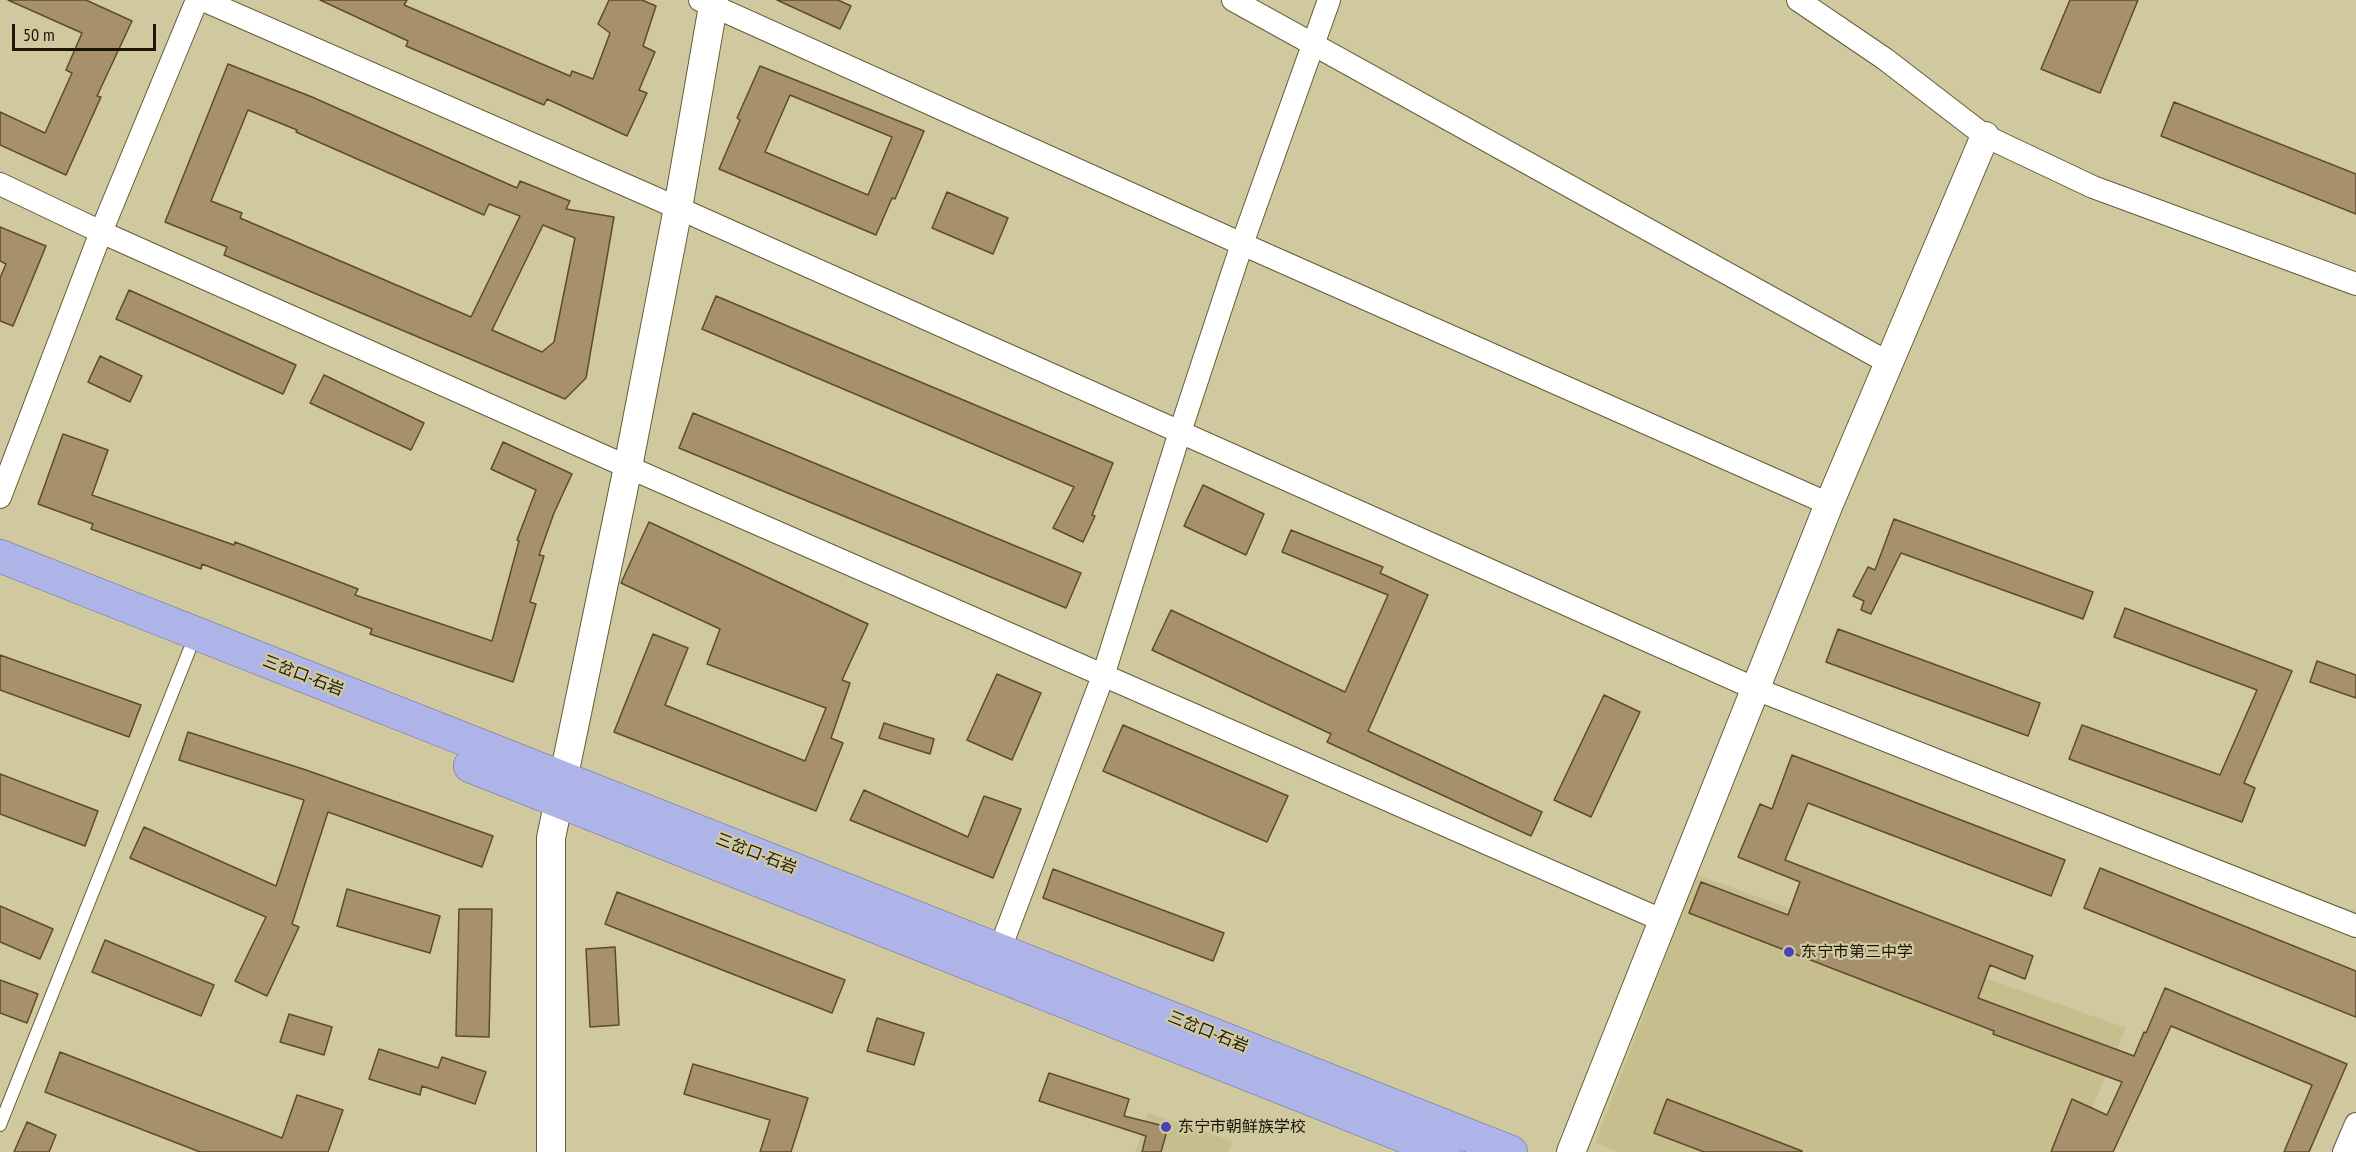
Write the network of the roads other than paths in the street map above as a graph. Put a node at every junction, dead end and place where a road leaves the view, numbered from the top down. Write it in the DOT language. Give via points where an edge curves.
graph roads {
  1 [pos="197,0"];
  2 [pos="203,0"];
  3 [pos="1233,0"];
  4 [pos="1329,0"];
  5 [pos="1798,0"];
  6 [pos="709,2"];
  7 [pos="1312,43"];
  8 [pos="1985,136"];
  9 [pos="0,184"];
  10 [pos="678,208"];
  11 [pos="101,232"];
  12 [pos="1242,244"];
  13 [pos="2356,284"];
  14 [pos="1889,363"];
  15 [pos="1180,432"];
  16 [pos="628,467"];
  17 [pos="0,497"];
  18 [pos="1829,504"];
  19 [pos="0,556"];
  20 [pos="0,578"];
  21 [pos="189,651"];
  22 [pos="1103,676"];
  23 [pos="1756,689"];
  24 [pos="560,790"];
  25 [pos="1664,921"];
  26 [pos="2356,926"];
  27 [pos="995,961"];
  28 [pos="2356,1124"];
  29 [pos="0,1125"];
  30 [pos="551,1152"];
  31 [pos="1444,1152"];
  32 [pos="1511,1152"];
  33 [pos="1571,1152"];
  34 [pos="2344,1152"];
  1 -- 11 [label="street"];
  2 -- 10 [label="street"];
  3 -- 7 [label="street"];
  4 -- 7 [label="street"];
  5 -- 8 [label="street" via="1885,59"];
  6 -- 10 [label="street"];
  6 -- 12 [label="street"];
  7 -- 12 [label="street"];
  7 -- 14 [label="street"];
  8 -- 13 [label="street" via="2093,187"];
  8 -- 14 [label="street"];
  9 -- 11 [label="street"];
  10 -- 15 [label="street"];
  10 -- 16 [label="street"];
  11 -- 16 [label="street"];
  11 -- 17 [label="street"];
  12 -- 15 [label="street"];
  12 -- 18 [label="street"];
  14 -- 18 [label="street"];
  15 -- 22 [label="street"];
  15 -- 23 [label="street"];
  16 -- 22 [label="street"];
  16 -- 24 [label="street"];
  18 -- 23 [label="street"];
  19 -- 24 [label="highway, 三岔口-石岩"];
  20 -- 21 [label="highway, 三岔口-石岩"];
  21 -- 24 [label="highway, 三岔口-石岩"];
  21 -- 29 [label="lane"];
  22 -- 25 [label="street"];
  22 -- 27 [label="street"];
  23 -- 25 [label="street"];
  23 -- 26 [label="street"];
  24 -- 27 [label="highway, 三岔口-石岩"];
  24 -- 30 [label="street" via="551,838"];
  25 -- 33 [label="street"];
  27 -- 31 [label="highway, 三岔口-石岩"];
  27 -- 32 [label="highway, 三岔口-石岩"];
  28 -- 34 [label="street"];
}
